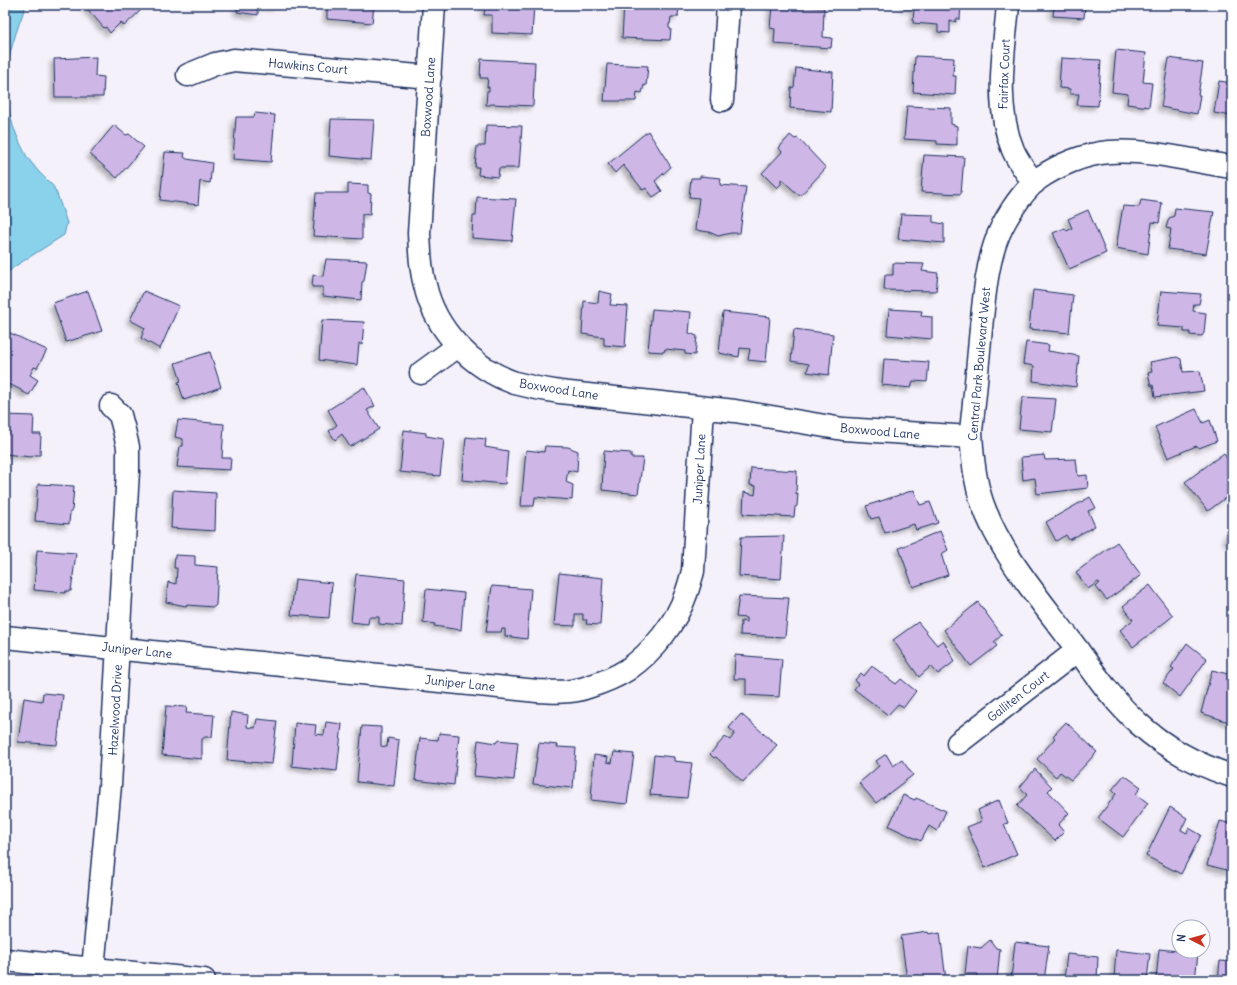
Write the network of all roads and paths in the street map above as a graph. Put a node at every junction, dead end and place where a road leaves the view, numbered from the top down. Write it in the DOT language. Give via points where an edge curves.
graph roads {
  1 [pos="434,5"];
  2 [pos="728,5"];
  3 [pos="1008,5"];
  4 [pos="188,75"];
  5 [pos="430,77"];
  6 [pos="722,100"];
  7 [pos="1232,167"];
  8 [pos="1034,183"];
  9 [pos="458,346"];
  10 [pos="421,373"];
  11 [pos="111,406"];
  12 [pos="703,408"];
  13 [pos="971,437"];
  14 [pos="5,637"];
  15 [pos="118,648"];
  16 [pos="1078,650"];
  17 [pos="958,743"];
  18 [pos="1232,776"];
  19 [pos="5,960"];
  20 [pos="94,969"];
  21 [pos="204,980"];
  1 -- 5 [label="street, Boxwood Lane"];
  2 -- 6 [label="street"];
  3 -- 8 [label="street, Fairfax Court" via="1002,72 1003,117 1014,151"];
  4 -- 5 [label="street, Hawkins Court" via="215,64 234,60"];
  5 -- 9 [label="street, Boxwood Lane" via="420,251 430,301 447,334"];
  7 -- 8 [label="street, Central Park Boulevard West" via="1152,154 1108,152 1061,166"];
  8 -- 13 [label="street, Central Park Boulevard West" via="1017,202 1005,222 995,243 989,267"];
  9 -- 10 [label="street"];
  9 -- 12 [label="street, Boxwood Lane" via="497,375 533,388"];
  11 -- 15 [label="street, Hazelwood Drive" via="120,415 128,447"];
  12 -- 13 [label="street, Boxwood Lane" via="850,430"];
  12 -- 15 [label="street, Juniper Lane" via="693,571 686,595 676,616 646,655 626,670 593,685 570,691 537,691"];
  13 -- 16 [label="street, Central Park Boulevard West" via="982,502 999,540"];
  14 -- 15 [label="street, Juniper Lane"];
  15 -- 20 [label="street, Hazelwood Drive" via="110,784"];
  16 -- 17 [label="street, Galliten Court"];
  16 -- 18 [label="street, Central Park Boulevard West" via="1122,706 1149,733 1188,758"];
  19 -- 20 [label="street"];
  20 -- 21 [label="street"];
}
